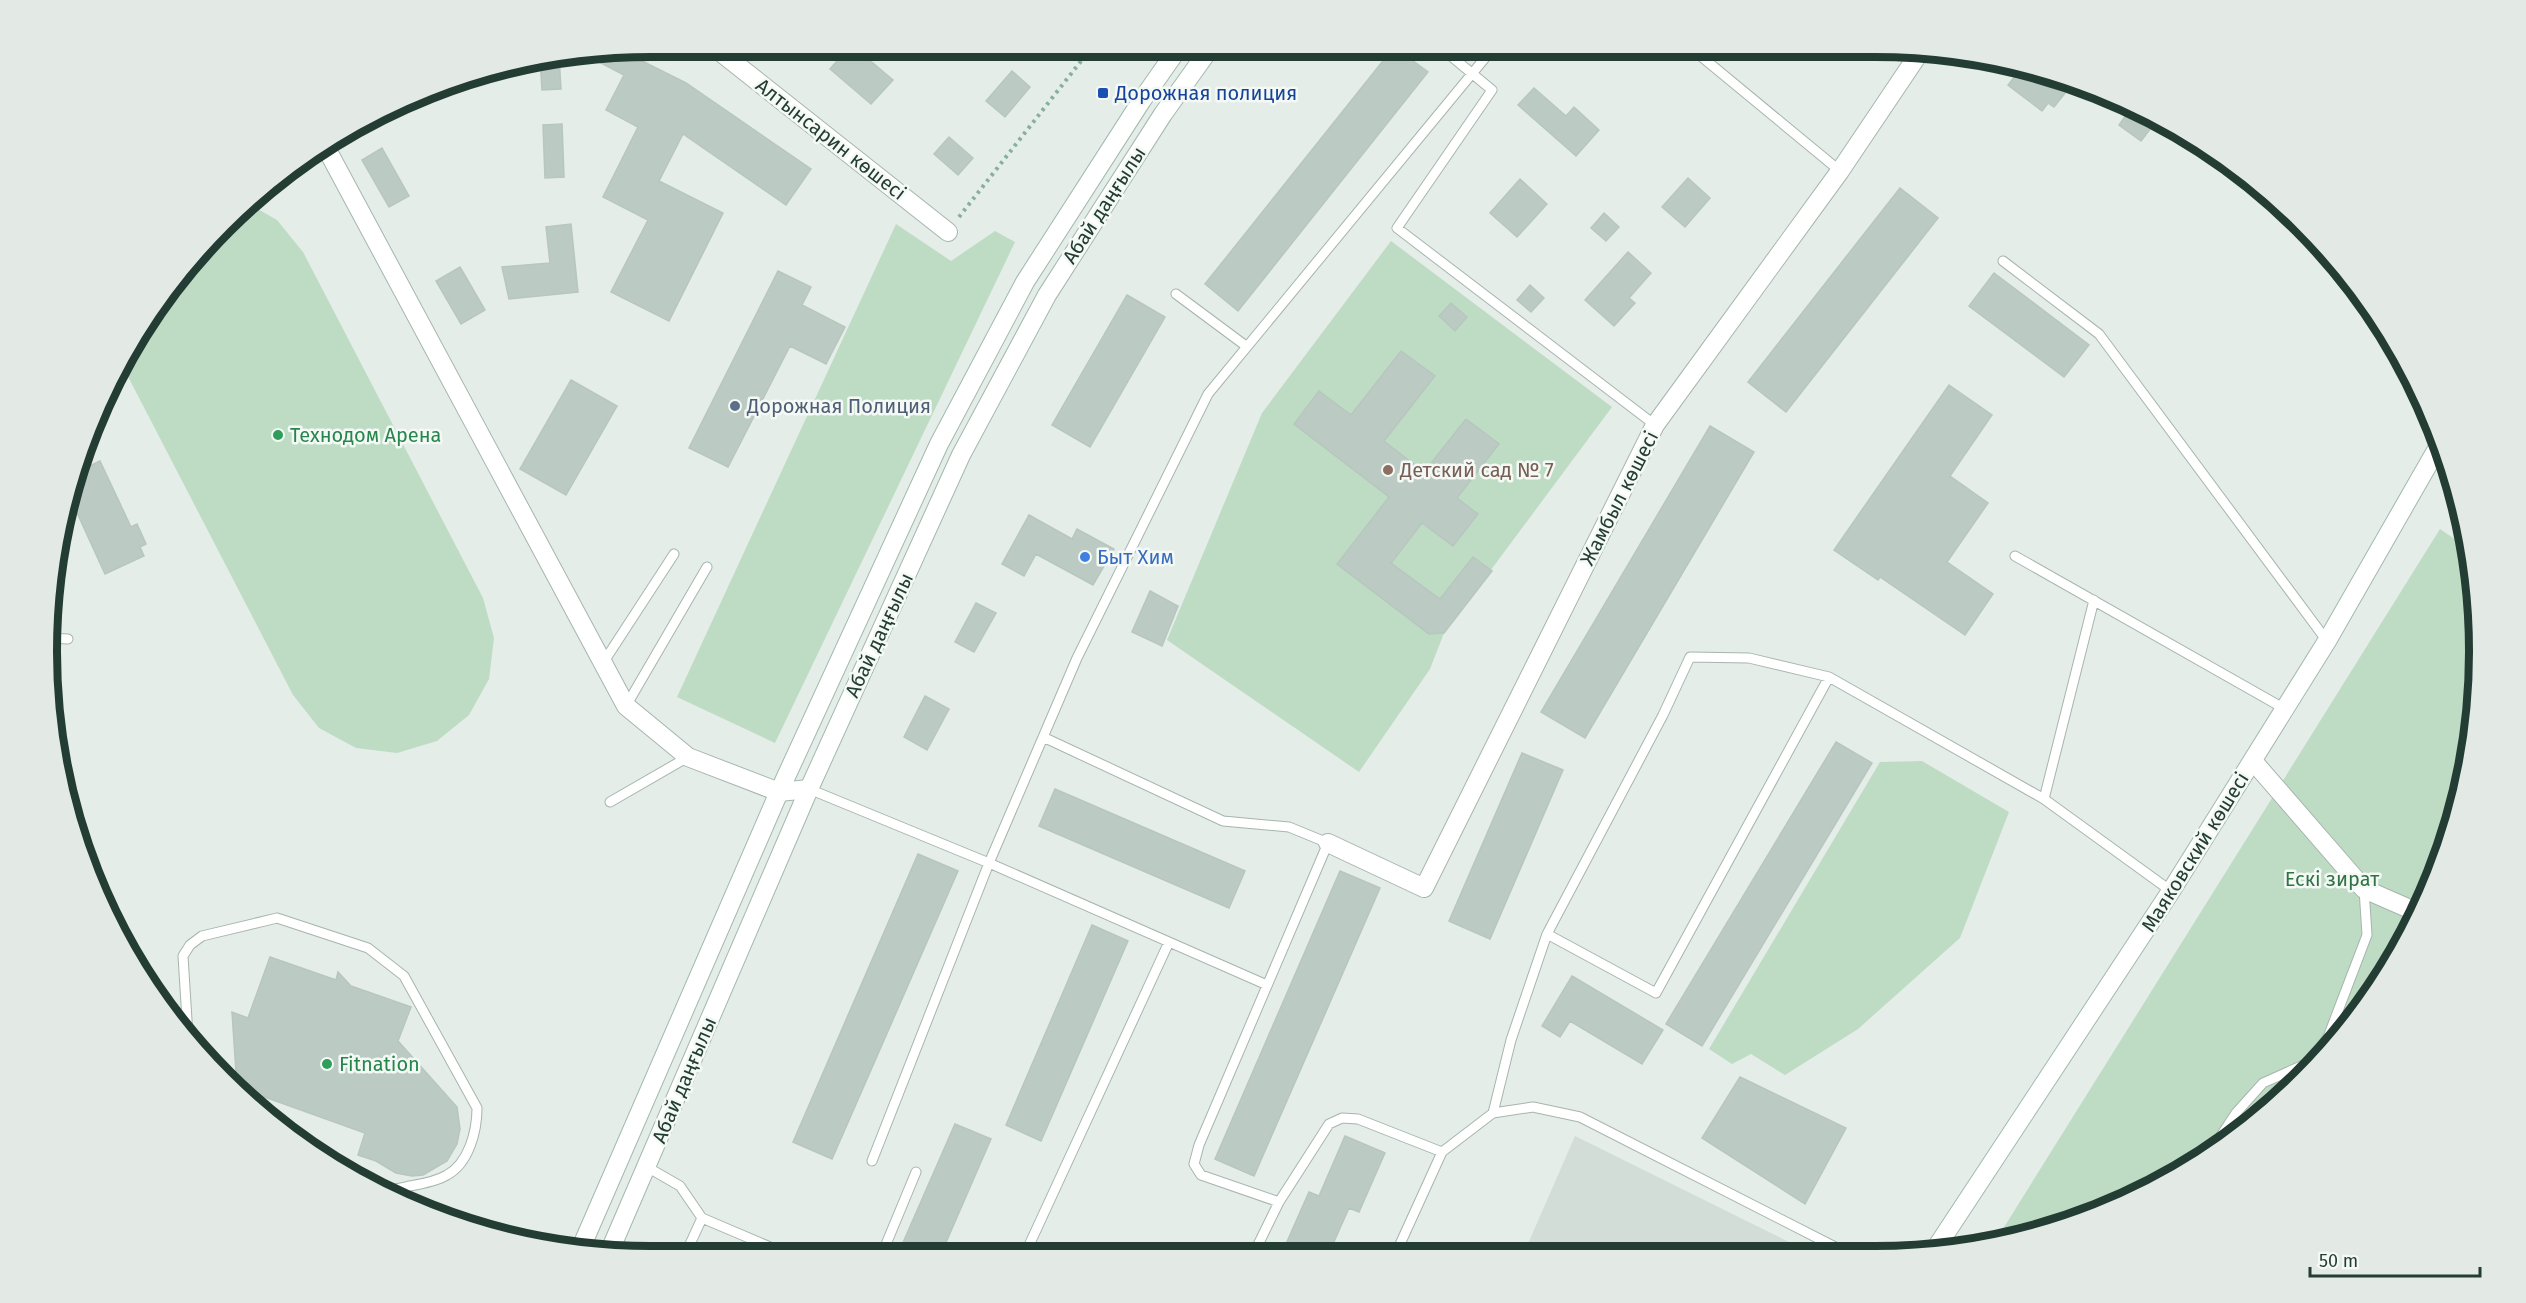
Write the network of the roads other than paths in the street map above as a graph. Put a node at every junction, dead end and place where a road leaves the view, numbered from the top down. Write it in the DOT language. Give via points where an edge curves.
graph roads {
  1 [pos="728,57"];
  2 [pos="1172,57"];
  3 [pos="1204,57"];
  4 [pos="1452,57"];
  5 [pos="1486,57"];
  6 [pos="1702,57"];
  7 [pos="1916,58"];
  8 [pos="1472,74"];
  9 [pos="329,152"];
  10 [pos="1840,171"];
  11 [pos="948,232"];
  12 [pos="2003,261"];
  13 [pos="1176,294"];
  14 [pos="1246,346"];
  15 [pos="1655,426"];
  16 [pos="2435,453"];
  17 [pos="674,554"];
  18 [pos="2015,556"];
  19 [pos="707,567"];
  20 [pos="2094,600"];
  21 [pos="57,638"];
  22 [pos="68,639"];
  23 [pos="2327,641"];
  24 [pos="603,663"];
  25 [pos="1829,677"];
  26 [pos="626,706"];
  27 [pos="2285,709"];
  28 [pos="1043,737"];
  29 [pos="688,757"];
  30 [pos="2253,760"];
  31 [pos="809,789"];
  32 [pos="779,792"];
  33 [pos="2044,799"];
  34 [pos="610,802"];
  35 [pos="1328,843"];
  36 [pos="989,863"];
  37 [pos="2364,889"];
  38 [pos="2171,891"];
  39 [pos="2410,909"];
  40 [pos="1547,934"];
  41 [pos="1169,942"];
  42 [pos="1267,985"];
  43 [pos="187,1022"];
  44 [pos="2330,1033"];
  45 [pos="2300,1066"];
  46 [pos="1493,1113"];
  47 [pos="2222,1133"];
  48 [pos="1442,1152"];
  49 [pos="872,1161"];
  50 [pos="647,1167"];
  51 [pos="916,1172"];
  52 [pos="396,1188"];
  53 [pos="401,1188"];
  54 [pos="1279,1202"];
  55 [pos="702,1218"];
  56 [pos="583,1242"];
  57 [pos="1940,1242"];
  58 [pos="612,1245"];
  59 [pos="689,1246"];
  60 [pos="768,1246"];
  61 [pos="885,1246"];
  62 [pos="1029,1246"];
  63 [pos="1257,1246"];
  64 [pos="1399,1246"];
  65 [pos="1833,1246"];
  1 -- 11 [label="main road, Алтынсарин көшесі"];
  2 -- 32 [label="main road, Абай даңғылы" via="1025,282 939,444"];
  3 -- 31 [label="main road, Абай даңғылы" via="1047,295 962,455"];
  4 -- 8 [label="lane"];
  5 -- 8 [label="lane"];
  6 -- 10 [label="lane"];
  7 -- 10 [label="main road, Жамбыл көшесі"];
  8 -- 14 [label="lane"];
  8 -- 15 [label="lane" via="1492,90 1398,228"];
  9 -- 24 [label="main road"];
  10 -- 15 [label="main road, Жамбыл көшесі"];
  12 -- 23 [label="lane" via="2099,334"];
  13 -- 14 [label="lane"];
  14 -- 28 [label="lane" via="1208,394 1077,658"];
  15 -- 35 [label="main road, Жамбыл көшесі" via="1424,888"];
  16 -- 23 [label="main road, Маяковский көшесі"];
  17 -- 24 [label="lane"];
  18 -- 20 [label="lane"];
  19 -- 26 [label="lane"];
  20 -- 27 [label="lane"];
  20 -- 33 [label="lane"];
  21 -- 22 [label="lane"];
  23 -- 27 [label="main road, Маяковский көшесі"];
  24 -- 26 [label="main road"];
  25 -- 33 [label="lane"];
  25 -- 40 [label="lane" via="1749,658 1690,657"];
  25 -- 40 [label="lane" via="1656,993"];
  26 -- 29 [label="main road"];
  27 -- 30 [label="main road, Маяковский көшесі"];
  28 -- 35 [label="lane" via="1223,821 1289,827"];
  28 -- 36 [label="lane"];
  29 -- 32 [label="main road"];
  29 -- 34 [label="lane"];
  30 -- 37 [label="main road"];
  30 -- 38 [label="main road, Маяковский көшесі"];
  31 -- 32 [label="main road"];
  31 -- 36 [label="lane"];
  31 -- 50 [label="main road, Абай даңғылы"];
  32 -- 56 [label="main road, Абай даңғылы"];
  33 -- 38 [label="lane"];
  35 -- 42 [label="lane"];
  36 -- 41 [label="lane"];
  36 -- 49 [label="lane"];
  37 -- 39 [label="main road"];
  37 -- 44 [label="lane" via="2367,935"];
  38 -- 57 [label="main road, Маяковский көшесі"];
  40 -- 46 [label="lane" via="1511,1040"];
  41 -- 42 [label="lane"];
  41 -- 62 [label="lane"];
  42 -- 54 [label="lane" via="1194,1164 1201,1174"];
  43 -- 53 [label="lane" via="183,956 202,936 278,918 368,948 385,959 404,976 477,1108 475,1134 458,1165 448,1174"];
  45 -- 47 [label="lane" via="2263,1083"];
  46 -- 48 [label="lane"];
  46 -- 65 [label="lane" via="1533,1107 1580,1117"];
  48 -- 54 [label="lane" via="1358,1119 1342,1118 1329,1124"];
  48 -- 64 [label="lane"];
  50 -- 55 [label="lane" via="680,1186"];
  50 -- 58 [label="main road, Абай даңғылы"];
  51 -- 61 [label="lane"];
  52 -- 53 [label="lane"];
  54 -- 63 [label="lane"];
  55 -- 59 [label="lane"];
  55 -- 60 [label="lane"];
}
